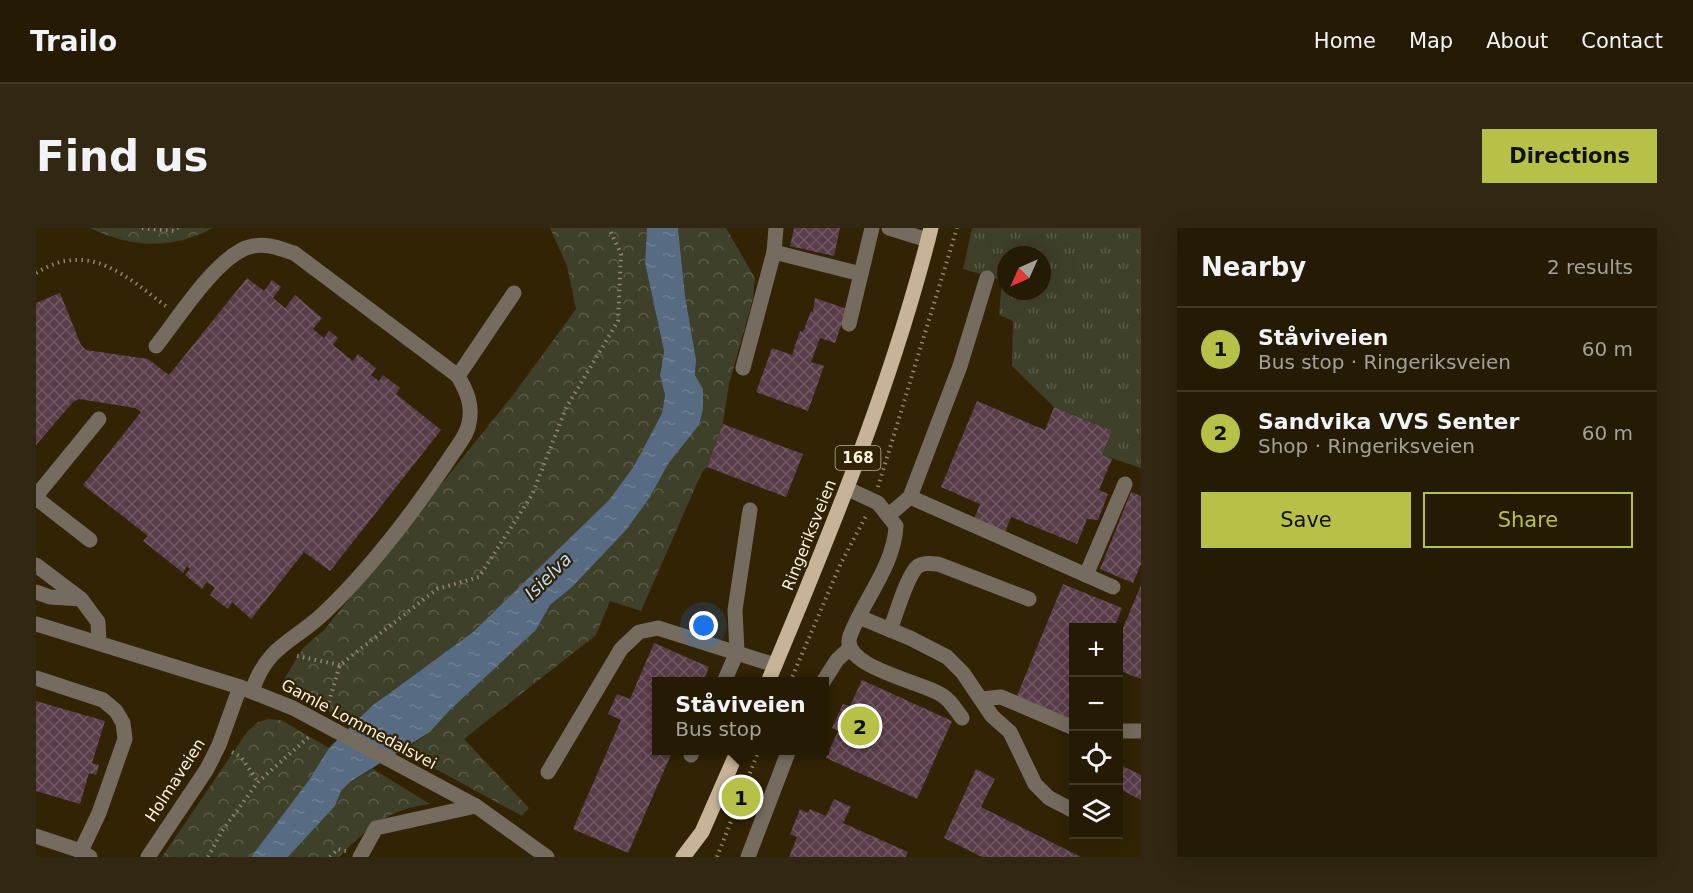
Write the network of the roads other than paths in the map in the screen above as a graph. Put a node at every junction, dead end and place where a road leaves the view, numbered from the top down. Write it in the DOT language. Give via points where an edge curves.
graph roads {
  1 [pos="776,228"];
  2 [pos="872,228"];
  3 [pos="889,228"];
  4 [pos="930,234"];
  5 [pos="774,252"];
  6 [pos="861,274"];
  7 [pos="987,278"];
  8 [pos="514,292"];
  9 [pos="849,324"];
  10 [pos="156,346"];
  11 [pos="743,368"];
  12 [pos="458,376"];
  13 [pos="99,419"];
  14 [pos="1125,484"];
  15 [pos="848,489"];
  16 [pos="36,497"];
  17 [pos="910,497"];
  18 [pos="750,510"];
  19 [pos="889,515"];
  20 [pos="90,540"];
  21 [pos="36,565"];
  22 [pos="1086,575"];
  23 [pos="1113,587"];
  24 [pos="36,592"];
  25 [pos="81,598"];
  26 [pos="1029,599"];
  27 [pos="859,617"];
  28 [pos="36,624"];
  29 [pos="890,630"];
  30 [pos="99,643"];
  31 [pos="850,648"];
  32 [pos="737,652"];
  33 [pos="775,665"];
  34 [pos="726,677"];
  35 [pos="770,677"];
  36 [pos="826,677"];
  37 [pos="36,678"];
  38 [pos="246,689"];
  39 [pos="981,699"];
  40 [pos="962,717"];
  41 [pos="1069,726"];
  42 [pos="1123,731"];
  43 [pos="1141,731"];
  44 [pos="736,755"];
  45 [pos="787,755"];
  46 [pos="548,772"];
  47 [pos="476,806"];
  48 [pos="1069,808"];
  49 [pos="702,832"];
  50 [pos="36,836"];
  51 [pos="86,854"];
  52 [pos="148,857"];
  53 [pos="360,857"];
  54 [pos="548,857"];
  55 [pos="683,857"];
  56 [pos="698,857"];
  57 [pos="748,857"];
  1 -- 5 [label="street"];
  2 -- 6 [label="street"];
  3 -- 4 [label="street"];
  4 -- 15 [label="main road, Ringeriksveien / 168"];
  5 -- 6 [label="street"];
  5 -- 11 [label="street"];
  6 -- 9 [label="street"];
  7 -- 17 [label="street" via="960,366"];
  8 -- 12 [label="street"];
  10 -- 12 [label="street" via="218,268 238,251 268,245 294,253"];
  12 -- 38 [label="street, Holmaveien" via="472,407 469,426 435,479 346,589 324,613 275,650"];
  13 -- 16 [label="street"];
  14 -- 22 [label="street"];
  15 -- 19 [label="street" via="875,501"];
  15 -- 33 [label="main road, Ringeriksveien / 168"];
  16 -- 20 [label="street"];
  17 -- 19 [label="street"];
  17 -- 22 [label="street"];
  18 -- 32 [label="street" via="735,610"];
  19 -- 27 [label="street" via="896,526 891,550"];
  21 -- 25 [label="street"];
  22 -- 23 [label="street"];
  24 -- 25 [label="street" via="50,597"];
  25 -- 30 [label="street" via="98,622"];
  26 -- 29 [label="street" via="938,564 925,563 911,576"];
  27 -- 29 [label="street"];
  27 -- 31 [label="street" via="849,640"];
  28 -- 30 [label="street, Gamle Lommedalsvei"];
  29 -- 39 [label="street" via="947,657"];
  30 -- 38 [label="street, Gamle Lommedalsvei"];
  31 -- 36 [label="street"];
  31 -- 40 [label="street" via="867,664 940,694"];
  32 -- 33 [label="street"];
  32 -- 34 [label="street"];
  32 -- 46 [label="street" via="658,628 639,632 621,649"];
  33 -- 35 [label="main road, Ringeriksveien / 168"];
  37 -- 51 [label="street" via="103,700 123,723 125,739"];
  38 -- 47 [label="street, Gamle Lommedalsvei" via="293,708"];
  38 -- 52 [label="street, Holmaveien" via="207,769"];
  39 -- 41 [label="street" via="1001,697"];
  39 -- 48 [label="street" via="1010,732 1035,784 1048,798"];
  42 -- 43 [label="street"];
  44 -- 49 [label="main road"];
  45 -- 57 [label="street"];
  47 -- 53 [label="street" via="376,828"];
  47 -- 54 [label="street, Gamle Lommedalsvei"];
  49 -- 55 [label="main road"];
  49 -- 56 [label="main road"];
  50 -- 51 [label="street"];
}
